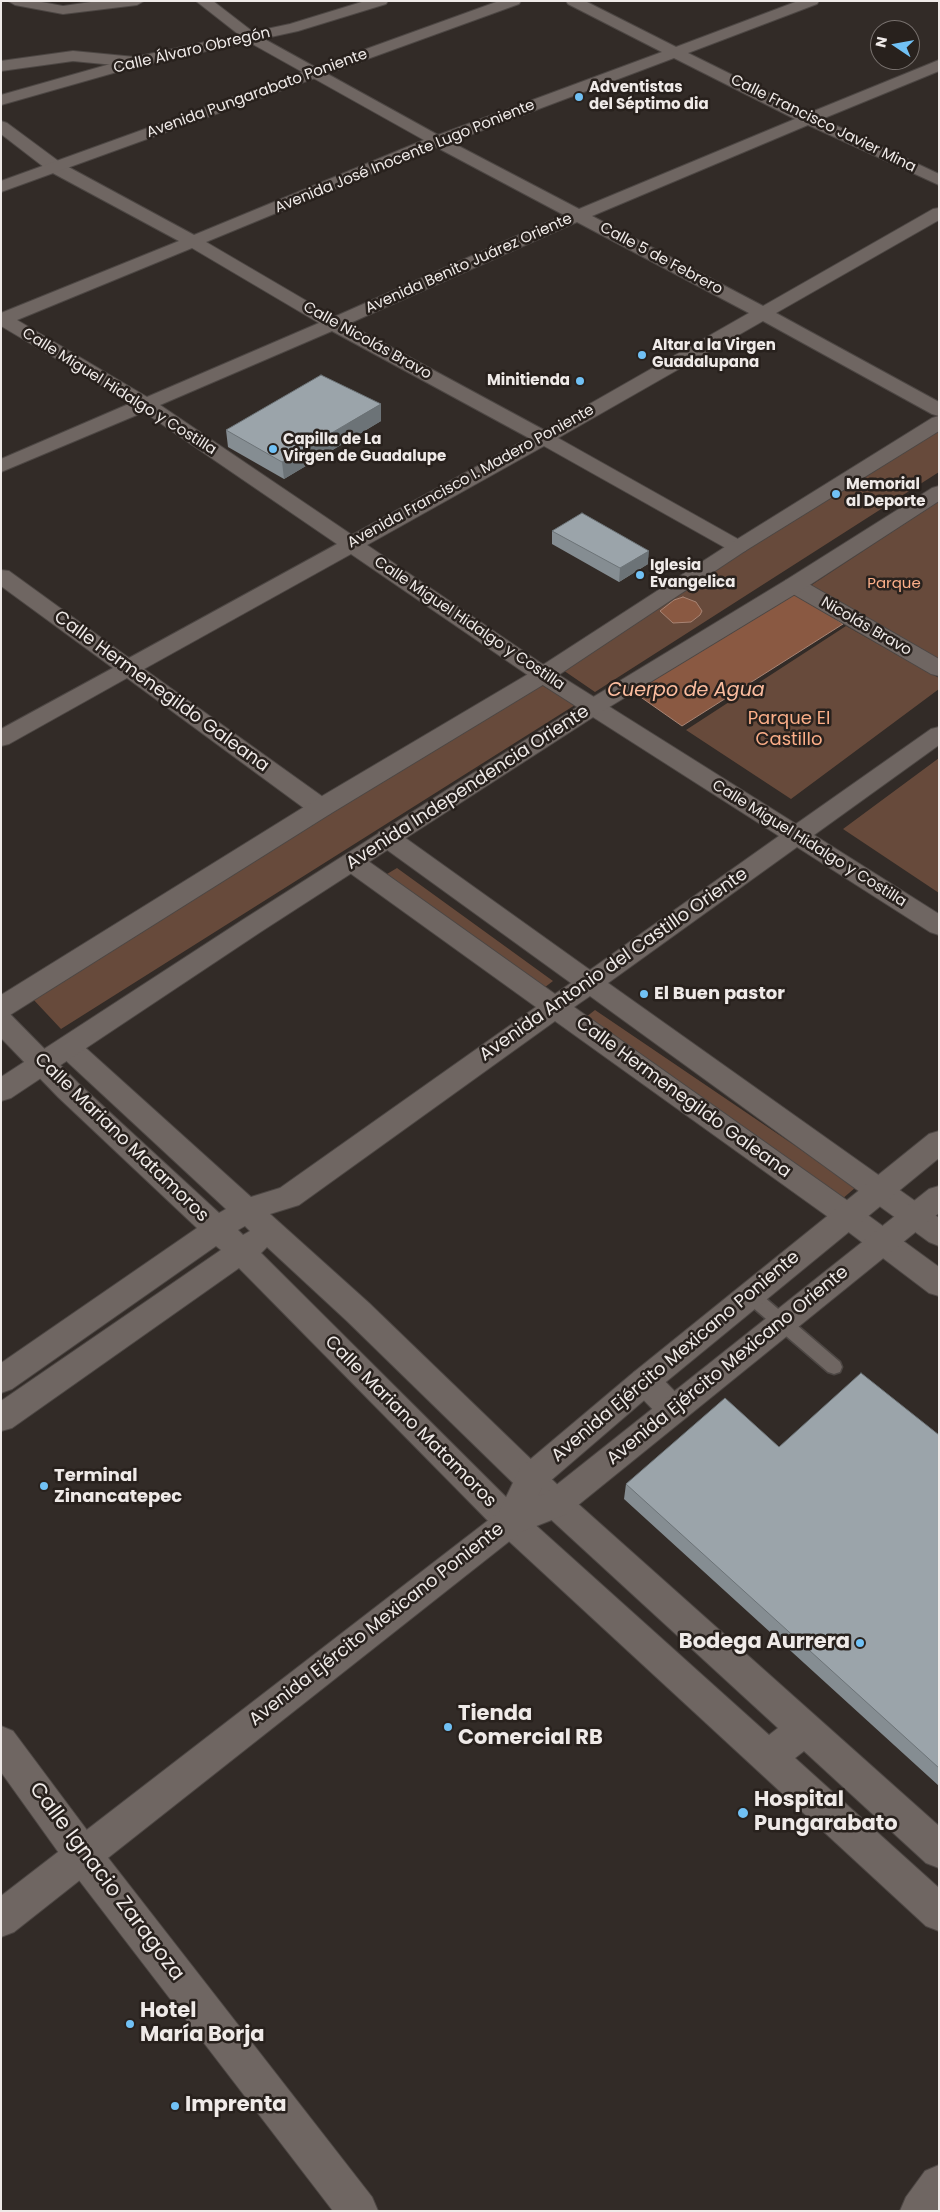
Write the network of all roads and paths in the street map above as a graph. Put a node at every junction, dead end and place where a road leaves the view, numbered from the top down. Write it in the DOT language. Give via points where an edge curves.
graph roads {
  1 [pos="15,1"];
  2 [pos="137,1"];
  3 [pos="203,1"];
  4 [pos="382,1"];
  5 [pos="514,1"];
  6 [pos="573,1"];
  7 [pos="812,1"];
  8 [pos="252,38"];
  9 [pos="677,53"];
  10 [pos="135,62"];
  11 [pos="939,65"];
  12 [pos="1,66"];
  13 [pos="316,73"];
  14 [pos="1,100"];
  15 [pos="808,119"];
  16 [pos="1,126"];
  17 [pos="437,141"];
  18 [pos="56,166"];
  19 [pos="939,180"];
  20 [pos="1,187"];
  21 [pos="939,213"];
  22 [pos="579,215"];
  23 [pos="194,242"];
  24 [pos="764,314"];
  25 [pos="2,319"];
  26 [pos="333,324"];
  27 [pos="144,403"];
  28 [pos="939,410"];
  29 [pos="939,422"];
  30 [pos="544,438"];
  31 [pos="1,466"];
  32 [pos="939,492"];
  33 [pos="350,543"];
  34 [pos="738,547"];
  35 [pos="1,576"];
  36 [pos="794,585"];
  37 [pos="130,668"];
  38 [pos="939,669"];
  39 [pos="543,675"];
  40 [pos="593,707"];
  41 [pos="939,734"];
  42 [pos="1,738"];
  43 [pos="321,808"];
  44 [pos="796,835"];
  45 [pos="388,838"];
  46 [pos="352,862"];
  47 [pos="939,926"];
  48 [pos="590,983"];
  49 [pos="555,1007"];
  50 [pos="1,1008"];
  51 [pos="1,1021"];
  52 [pos="69,1048"];
  53 [pos="42,1064"];
  54 [pos="1,1091"];
  55 [pos="939,1142"];
  56 [pos="880,1191"];
  57 [pos="289,1197"];
  58 [pos="939,1197"];
  59 [pos="247,1209"];
  60 [pos="848,1216"];
  61 [pos="927,1225"];
  62 [pos="217,1230"];
  63 [pos="270,1230"];
  64 [pos="883,1243"];
  65 [pos="241,1252"];
  66 [pos="939,1284"];
  67 [pos="750,1295"];
  68 [pos="783,1323"];
  69 [pos="834,1367"];
  70 [pos="5,1377"];
  71 [pos="645,1381"];
  72 [pos="29,1399"];
  73 [pos="674,1410"];
  74 [pos="1,1418"];
  75 [pos="530,1478"];
  76 [pos="556,1504"];
  77 [pos="510,1522"];
  78 [pos="804,1728"];
  79 [pos="1,1743"];
  80 [pos="769,1758"];
  81 [pos="939,1850"];
  82 [pos="82,1854"];
  83 [pos="939,1913"];
  84 [pos="1,1919"];
  85 [pos="939,2185"];
  86 [pos="358,2211"];
  87 [pos="920,2211"];
  1 -- 2 [label="street" via="63,10"];
  3 -- 8 [label="street, Calle 5 de Febrero"];
  4 -- 8 [label="street, Calle Álvaro Obregón"];
  5 -- 13 [label="street, Avenida Pungarabato Poniente"];
  6 -- 9 [label="street, Calle Francisco Javier Mina"];
  7 -- 9 [label="street, Avenida José Inocente Lugo Poniente"];
  8 -- 10 [label="street, Calle Álvaro Obregón"];
  8 -- 13 [label="street, Calle 5 de Febrero"];
  9 -- 15 [label="street, Calle Francisco Javier Mina"];
  9 -- 17 [label="street, Avenida José Inocente Lugo Poniente"];
  10 -- 12 [label="street" via="73,56"];
  10 -- 14 [label="street, Calle Álvaro Obregón"];
  11 -- 15 [label="street, Avenida Benito Juárez Oriente"];
  13 -- 17 [label="street, Calle 5 de Febrero"];
  13 -- 18 [label="street, Avenida Pungarabato Poniente"];
  15 -- 19 [label="street, Calle Francisco Javier Mina"];
  15 -- 22 [label="street, Avenida Benito Juárez Oriente"];
  16 -- 18 [label="street, Calle Nicolás Bravo"];
  17 -- 22 [label="street, Calle 5 de Febrero"];
  17 -- 23 [label="street, Avenida José Inocente Lugo Poniente"];
  18 -- 20 [label="street, Avenida Pungarabato Poniente"];
  18 -- 23 [label="street, Calle Nicolás Bravo"];
  21 -- 24 [label="street, Avenida Francisco I. Madero Poniente"];
  22 -- 24 [label="street, Calle 5 de Febrero"];
  22 -- 26 [label="street, Avenida Benito Juárez Oriente"];
  23 -- 25 [label="street, Avenida José Inocente Lugo Poniente"];
  23 -- 26 [label="street, Calle Nicolás Bravo"];
  24 -- 28 [label="street, Calle 5 de Febrero"];
  24 -- 30 [label="street, Avenida Francisco I. Madero Poniente"];
  25 -- 27 [label="street, Calle Miguel Hidalgo y Costilla"];
  26 -- 27 [label="street, Avenida Benito Juárez Oriente"];
  26 -- 30 [label="street, Calle Nicolás Bravo"];
  27 -- 31 [label="street, Avenida Benito Juárez Oriente"];
  27 -- 33 [label="street, Calle Miguel Hidalgo y Costilla"];
  29 -- 34 [label="street"];
  30 -- 33 [label="street, Avenida Francisco I. Madero Poniente"];
  30 -- 34 [label="street, Calle Nicolás Bravo"];
  32 -- 36 [label="street, Avenida Independencia Oriente"];
  33 -- 37 [label="street, Avenida Francisco I. Madero Poniente"];
  33 -- 39 [label="street, Calle Miguel Hidalgo y Costilla"];
  34 -- 39 [label="street"];
  35 -- 37 [label="street, Calle Hermenegildo Galeana"];
  36 -- 38 [label="street, Nicolás Bravo"];
  36 -- 40 [label="street, Avenida Independencia Oriente"];
  37 -- 42 [label="street, Avenida Francisco I. Madero Poniente"];
  37 -- 43 [label="street, Calle Hermenegildo Galeana"];
  39 -- 40 [label="street, Calle Miguel Hidalgo y Costilla"];
  39 -- 43 [label="street"];
  40 -- 44 [label="street, Calle Miguel Hidalgo y Costilla"];
  40 -- 45 [label="street, Avenida Independencia Oriente"];
  41 -- 44 [label="street, Avenida Antonio del Castillo Oriente"];
  43 -- 50 [label="street"];
  44 -- 47 [label="street, Calle Miguel Hidalgo y Costilla"];
  44 -- 48 [label="street, Avenida Antonio del Castillo Oriente"];
  45 -- 46 [label="street, Avenida Independencia Oriente"];
  45 -- 48 [label="street"];
  46 -- 49 [label="street, Calle Hermenegildo Galeana"];
  46 -- 52 [label="street, Avenida Independencia Oriente"];
  48 -- 49 [label="street, Avenida Antonio del Castillo Oriente"];
  48 -- 56 [label="street"];
  49 -- 57 [label="street, Avenida Antonio del Castillo Oriente"];
  49 -- 60 [label="street, Calle Hermenegildo Galeana"];
  51 -- 53 [label="street, Calle Mariano Matamoros"];
  52 -- 53 [label="street, Avenida Independencia Oriente"];
  52 -- 59 [label="street, Calle Mariano Matamoros"];
  53 -- 54 [label="street, Avenida Independencia Oriente"];
  53 -- 62 [label="street, Calle Mariano Matamoros"];
  55 -- 56 [label="street"];
  56 -- 60 [label="street"];
  56 -- 61 [label="street"];
  57 -- 59 [label="street, Avenida Antonio del Castillo Oriente"];
  57 -- 63 [label="street, Avenida Antonio del Castillo Oriente"];
  58 -- 61 [label="street, Avenida Ejército Mexicano Oriente"];
  59 -- 62 [label="street, Avenida Antonio del Castillo Oriente"];
  59 -- 63 [label="street, Calle Mariano Matamoros"];
  60 -- 64 [label="street, Calle Hermenegildo Galeana"];
  60 -- 67 [label="street, Avenida Ejército Mexicano Poniente"];
  61 -- 64 [label="street, Avenida Ejército Mexicano Oriente"];
  62 -- 65 [label="street, Calle Mariano Matamoros"];
  62 -- 70 [label="street, Avenida Antonio del Castillo Oriente"];
  63 -- 65 [label="street, Avenida Antonio del Castillo Oriente"];
  63 -- 75 [label="street, Calle Mariano Matamoros"];
  64 -- 66 [label="street, Calle Hermenegildo Galeana"];
  64 -- 68 [label="street, Avenida Ejército Mexicano Oriente"];
  65 -- 72 [label="street, Avenida Antonio del Castillo Oriente"];
  65 -- 77 [label="street, Calle Mariano Matamoros"];
  67 -- 68 [label="lane"];
  67 -- 71 [label="street, Avenida Ejército Mexicano Poniente"];
  68 -- 69 [label="lane"];
  68 -- 73 [label="street, Avenida Ejército Mexicano Oriente"];
  70 -- 72 [label="street"];
  71 -- 73 [label="street"];
  71 -- 75 [label="street, Avenida Ejército Mexicano Poniente"];
  72 -- 74 [label="street, Avenida Antonio del Castillo Oriente"];
  73 -- 76 [label="street, Avenida Ejército Mexicano Oriente"];
  75 -- 76 [label="street, Calle Mariano Matamoros"];
  75 -- 77 [label="street, Avenida Ejército Mexicano Poniente"];
  76 -- 77 [label="street, Avenida Ejército Mexicano Oriente"];
  76 -- 78 [label="street, Calle Mariano Matamoros"];
  77 -- 80 [label="street, Calle Mariano Matamoros"];
  77 -- 82 [label="street, Avenida Ejército Mexicano Poniente"];
  78 -- 80 [label="street"];
  78 -- 81 [label="street, Calle Mariano Matamoros"];
  79 -- 82 [label="street, Calle Ignacio Zaragoza"];
  80 -- 83 [label="street, Calle Mariano Matamoros"];
  82 -- 84 [label="street, Avenida Ejército Mexicano Poniente"];
  82 -- 86 [label="street, Calle Ignacio Zaragoza"];
  85 -- 87 [label="street"];
}
